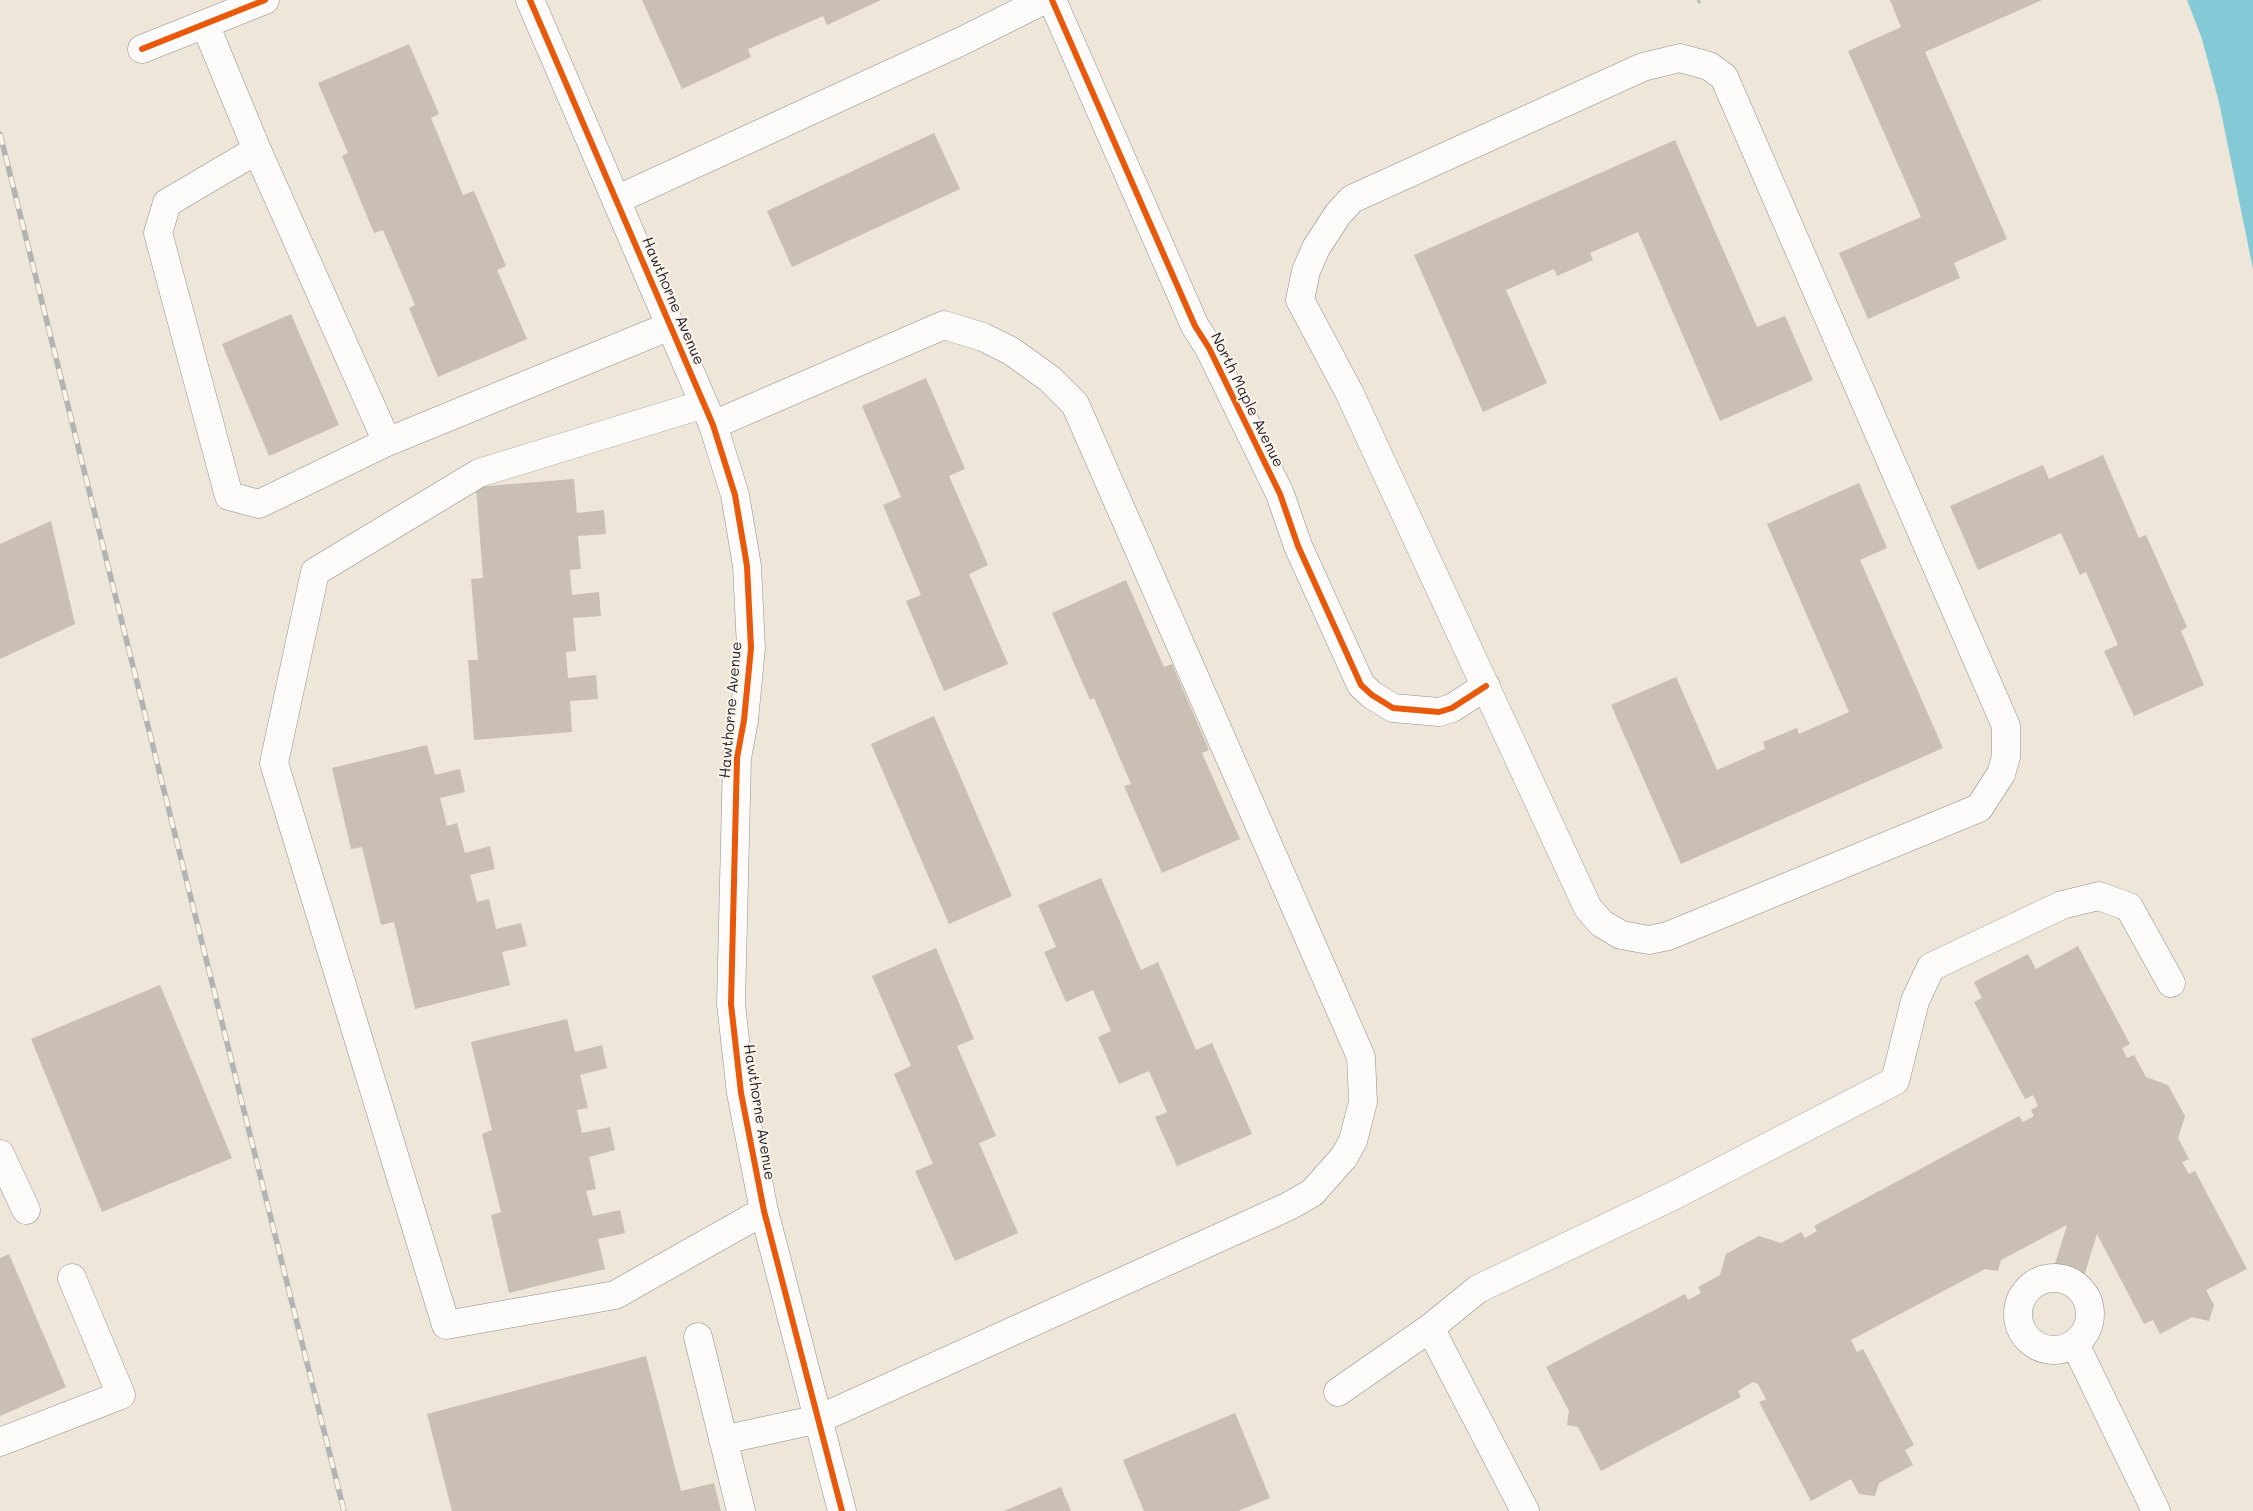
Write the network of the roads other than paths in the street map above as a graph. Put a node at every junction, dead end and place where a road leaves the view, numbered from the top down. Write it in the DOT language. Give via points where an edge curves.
graph roads {
  1 [pos="265,0"];
  2 [pos="530,0"];
  3 [pos="1044,0"];
  4 [pos="1052,0"];
  5 [pos="206,24"];
  6 [pos="142,49"];
  7 [pos="257,150"];
  8 [pos="616,200"];
  9 [pos="670,326"];
  10 [pos="709,415"];
  11 [pos="388,442"];
  12 [pos="1486,686"];
  13 [pos="2171,983"];
  14 [pos="0,1154"];
  15 [pos="26,1210"];
  16 [pos="764,1211"];
  17 [pos="72,1278"];
  18 [pos="1430,1328"];
  19 [pos="698,1337"];
  20 [pos="2075,1344"];
  21 [pos="1338,1392"];
  22 [pos="819,1419"];
  23 [pos="723,1440"];
  24 [pos="0,1442"];
  25 [pos="741,1511"];
  26 [pos="842,1511"];
  27 [pos="1525,1511"];
  28 [pos="2156,1511"];
  1 -- 5 [label="street"];
  2 -- 8 [label="street, Hawthorne Avenue"];
  3 -- 8 [label="street"];
  4 -- 12 [label="street, North Maple Avenue" via="1196,326 1280,494 1298,546 1361,686 1393,708 1439,712 1452,708"];
  5 -- 6 [label="street"];
  5 -- 7 [label="street"];
  7 -- 11 [label="street"];
  7 -- 11 [label="street" via="167,203 158,233 229,496 259,504"];
  8 -- 9 [label="street, Hawthorne Avenue"];
  9 -- 10 [label="street, Hawthorne Avenue"];
  9 -- 11 [label="street"];
  10 -- 16 [label="street, Hawthorne Avenue" via="734,495 747,566 750,648 737,758 730,1004 741,1093"];
  10 -- 16 [label="street" via="479,473 315,572 274,763 446,1325 616,1295"];
  10 -- 22 [label="street" via="944,325 1011,351 1050,379 1075,404 1361,1057 1363,1102 1353,1141 1344,1157 1312,1193 1288,1207"];
  12 -- 12 [label="street" via="1349,392 1300,300 1306,271 1316,248 1352,198 1643,67 1680,58 1709,66 1724,77 2006,726 2006,757 2001,774 1979,808 1668,936 1648,940 1621,934 1601,923 1588,908"];
  13 -- 18 [label="street" via="2129,907 2099,896 2053,909 1931,966 1915,1001 1895,1081 1675,1195 1478,1289"];
  14 -- 15 [label="street"];
  16 -- 22 [label="street, Hawthorne Avenue"];
  17 -- 24 [label="street" via="121,1395"];
  18 -- 21 [label="street"];
  18 -- 27 [label="street"];
  19 -- 23 [label="street"];
  20 -- 28 [label="street"];
  22 -- 23 [label="street"];
  22 -- 26 [label="street, Hawthorne Avenue"];
  23 -- 25 [label="street"];
}
